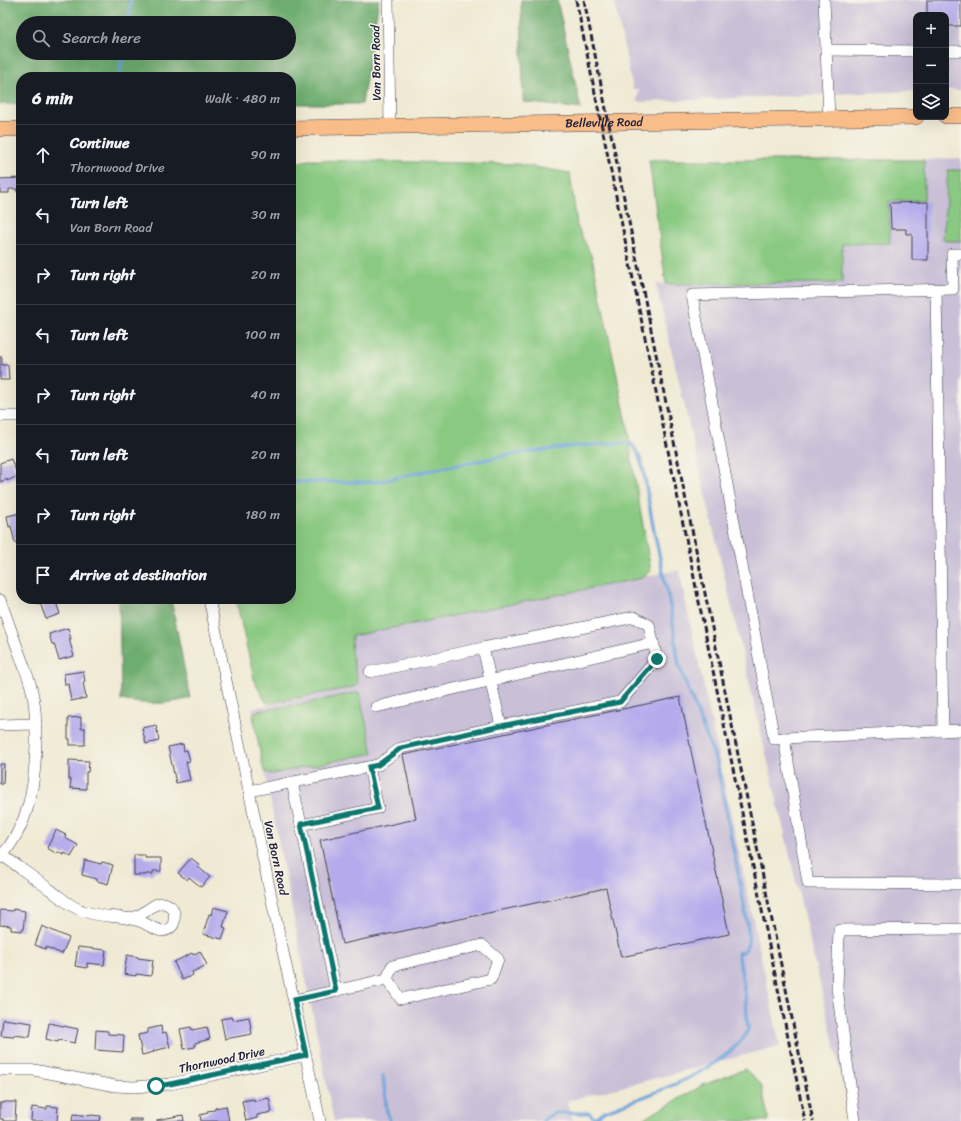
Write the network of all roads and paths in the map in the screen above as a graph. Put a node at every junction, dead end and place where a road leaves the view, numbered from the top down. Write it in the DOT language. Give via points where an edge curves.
graph roads {
  1 [pos="388,0"];
  2 [pos="824,0"];
  3 [pos="826,50"];
  4 [pos="913,51"];
  5 [pos="949,51"];
  6 [pos="961,51"];
  7 [pos="949,116"];
  8 [pos="961,116"];
  9 [pos="913,117"];
  10 [pos="829,118"];
  11 [pos="390,126"];
  12 [pos="296,128"];
  13 [pos="0,129"];
  14 [pos="16,129"];
  15 [pos="961,254"];
  16 [pos="936,290"];
  17 [pos="0,416"];
  18 [pos="16,416"];
  19 [pos="0,600"];
  20 [pos="210,604"];
  21 [pos="653,643"];
  22 [pos="483,648"];
  23 [pos="370,672"];
  24 [pos="490,680"];
  25 [pos="376,707"];
  26 [pos="36,724"];
  27 [pos="0,725"];
  28 [pos="501,726"];
  29 [pos="961,730"];
  30 [pos="943,731"];
  31 [pos="784,738"];
  32 [pos="369,767"];
  33 [pos="292,782"];
  34 [pos="249,791"];
  35 [pos="301,824"];
  36 [pos="1,857"];
  37 [pos="961,884"];
  38 [pos="129,919"];
  39 [pos="961,928"];
  40 [pos="387,979"];
  41 [pos="336,991"];
  42 [pos="294,1000"];
  43 [pos="306,1055"];
  44 [pos="0,1070"];
  45 [pos="320,1121"];
  46 [pos="855,1121"];
  1 -- 11 [label="street, Van Born Road"];
  2 -- 3 [label="street"];
  3 -- 4 [label="street"];
  3 -- 10 [label="street"];
  5 -- 6 [label="street"];
  7 -- 8 [label="main road"];
  9 -- 10 [label="main road, Belleville Road"];
  10 -- 11 [label="main road, Belleville Road"];
  11 -- 12 [label="main road, Belleville Road"];
  13 -- 14 [label="main road"];
  15 -- 16 [label="street" via="952,254 953,289"];
  16 -- 30 [label="street"];
  16 -- 31 [label="street" via="692,295 774,740"];
  17 -- 18 [label="street"];
  19 -- 26 [label="street" via="30,684"];
  20 -- 34 [label="street, Van Born Road"];
  21 -- 22 [label="street" via="649,625 634,617"];
  21 -- 24 [label="street"];
  21 -- 28 [label="street" via="657,659 620,702"];
  22 -- 23 [label="street"];
  22 -- 24 [label="street"];
  24 -- 25 [label="street"];
  24 -- 28 [label="street"];
  26 -- 27 [label="street"];
  26 -- 36 [label="street" via="35,770 30,801 20,827"];
  28 -- 32 [label="street" via="401,748 378,765"];
  29 -- 30 [label="street"];
  30 -- 31 [label="street"];
  31 -- 37 [label="street" via="808,883"];
  32 -- 33 [label="street"];
  32 -- 35 [label="street" via="378,808"];
  33 -- 34 [label="street"];
  33 -- 35 [label="street"];
  34 -- 42 [label="street, Van Born Road"];
  35 -- 41 [label="street"];
  36 -- 38 [label="street" via="76,908 94,915"];
  39 -- 46 [label="street" via="839,930 837,988"];
  40 -- 40 [label="street" via="392,966 482,944 498,959 491,979 401,999"];
  40 -- 41 [label="street"];
  41 -- 42 [label="street"];
  42 -- 43 [label="street, Van Born Road"];
  43 -- 44 [label="street, Thornwood Drive" via="156,1086 116,1086 34,1070"];
  43 -- 45 [label="street, Van Born Road"];
}
